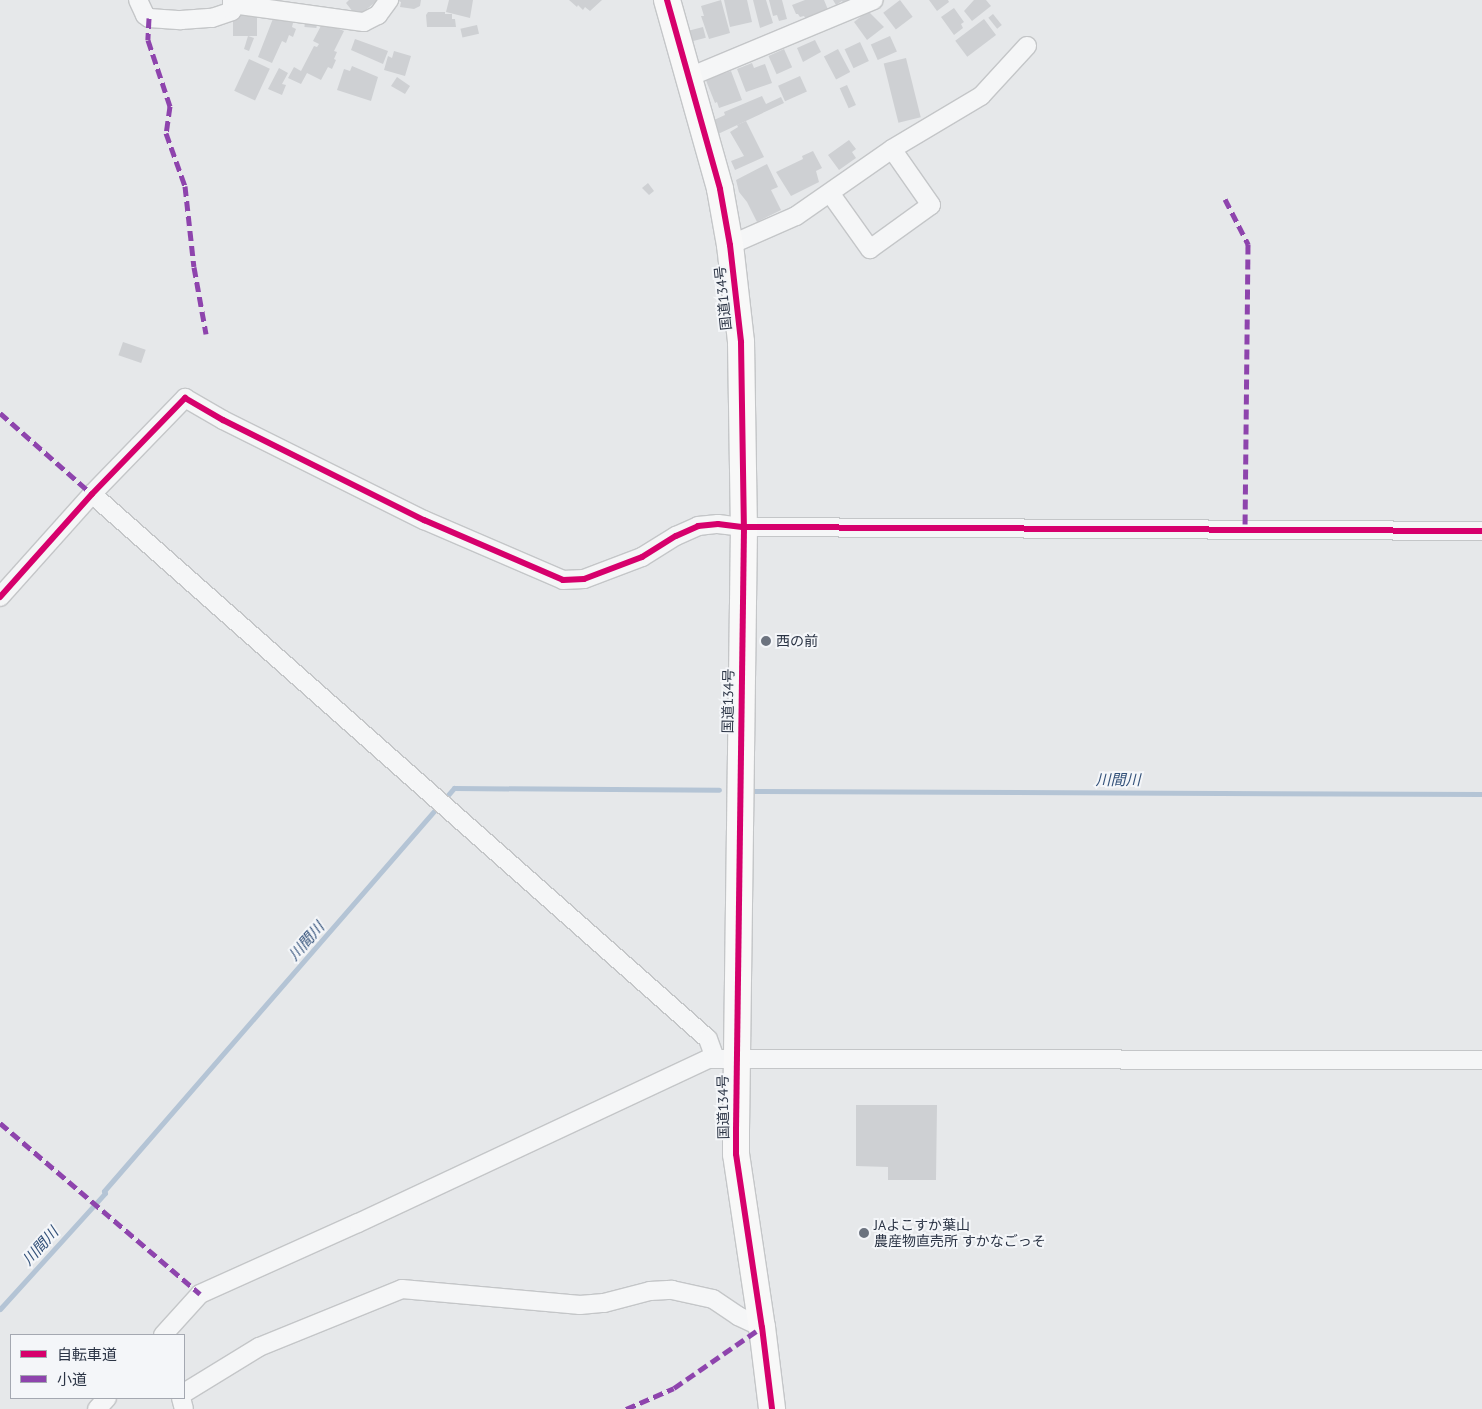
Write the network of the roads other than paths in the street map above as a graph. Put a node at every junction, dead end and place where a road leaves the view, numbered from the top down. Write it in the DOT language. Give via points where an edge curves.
graph roads {
  1 [pos="138,0"];
  2 [pos="389,0"];
  3 [pos="667,0"];
  4 [pos="232,2"];
  5 [pos="871,2"];
  6 [pos="1027,46"];
  7 [pos="689,77"];
  8 [pos="892,149"];
  9 [pos="830,193"];
  10 [pos="730,245"];
  11 [pos="92,494"];
  12 [pos="744,527"];
  13 [pos="1482,531"];
  14 [pos="0,597"];
  15 [pos="725,1058"];
  16 [pos="1482,1060"];
  17 [pos="762,1327"];
  18 [pos="164,1334"];
  19 [pos="185,1392"];
  20 [pos="106,1399"];
  21 [pos="97,1409"];
  22 [pos="772,1409"];
  1 -- 4 [label="street" via="149,18 181,20 212,18 232,11"];
  2 -- 4 [label="street" via="378,15 364,22"];
  3 -- 7 [label="highway, 国道134号"];
  5 -- 7 [label="street"];
  6 -- 8 [label="street" via="981,96"];
  7 -- 10 [label="highway, 国道134号" via="720,189"];
  8 -- 9 [label="street"];
  8 -- 9 [label="street" via="930,205 870,249"];
  9 -- 10 [label="street" via="796,216"];
  10 -- 12 [label="highway, 国道134号" via="740,342"];
  11 -- 12 [label="street" via="185,398 424,520 563,580 584,579 642,556 698,526"];
  11 -- 14 [label="street"];
  11 -- 15 [label="street" via="708,1039"];
  12 -- 13 [label="street"];
  12 -- 15 [label="highway, 国道134号"];
  15 -- 16 [label="street"];
  15 -- 17 [label="highway, 国道134号"];
  15 -- 18 [label="street" via="708,1059 200,1294"];
  17 -- 19 [label="street" via="713,1299 672,1290 650,1291 604,1303 580,1305 402,1289 259,1347"];
  17 -- 22 [label="highway, 国道134号"];
  20 -- 21 [label="street"];
}
